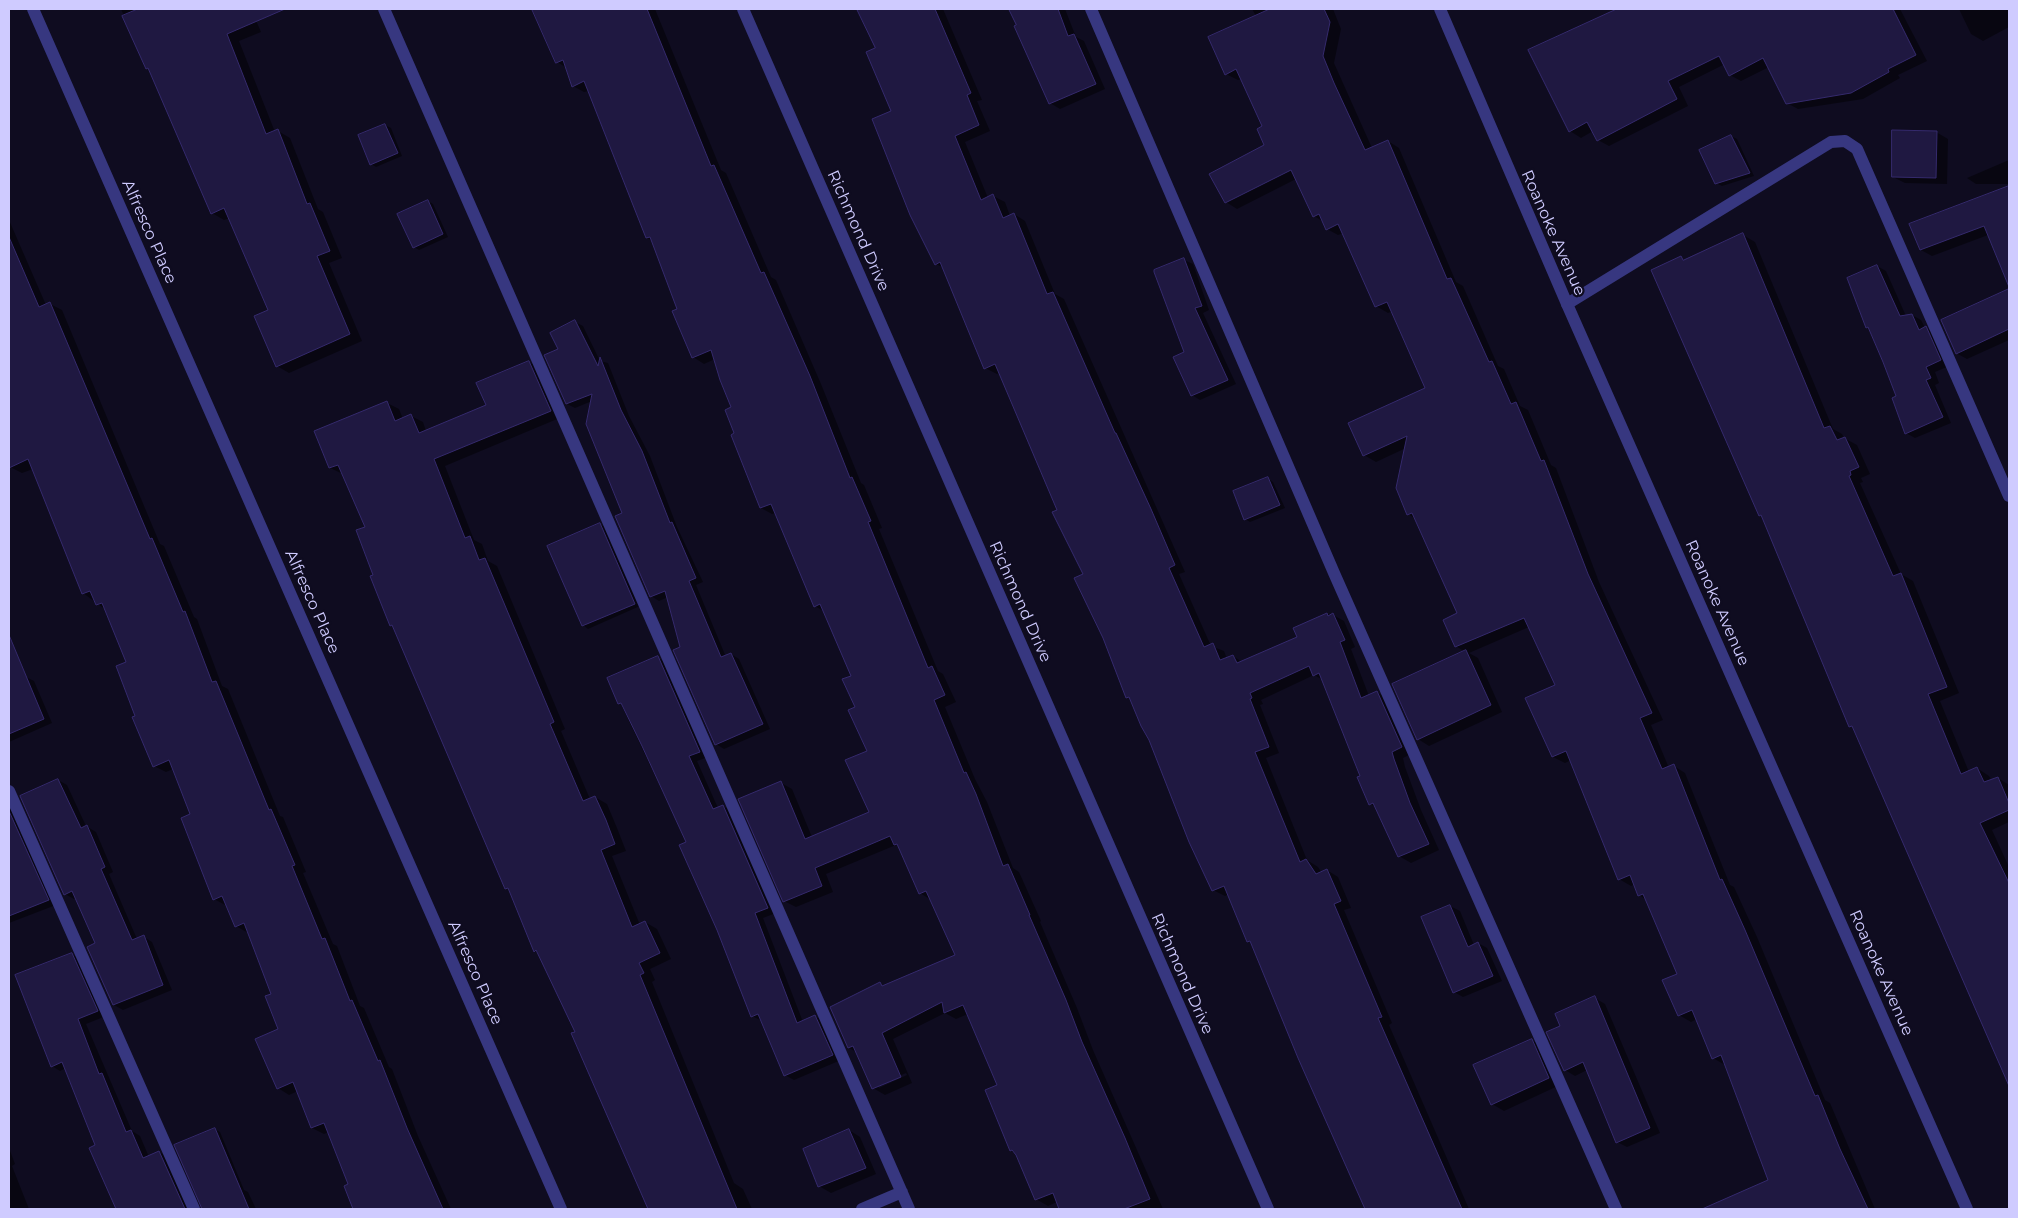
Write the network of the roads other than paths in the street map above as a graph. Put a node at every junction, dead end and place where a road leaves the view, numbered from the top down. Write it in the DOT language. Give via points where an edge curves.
graph roads {
  1 [pos="33,9"];
  2 [pos="384,9"];
  3 [pos="743,9"];
  4 [pos="1091,9"];
  5 [pos="1440,9"];
  6 [pos="1566,304"];
  7 [pos="2009,496"];
  8 [pos="9,791"];
  9 [pos="902,1192"];
  10 [pos="194,1209"];
  11 [pos="561,1209"];
  12 [pos="862,1209"];
  13 [pos="910,1209"];
  14 [pos="1268,1209"];
  15 [pos="1616,1209"];
  16 [pos="1967,1209"];
  1 -- 11 [label="street, Alfresco Place"];
  2 -- 9 [label="street"];
  3 -- 14 [label="street, Richmond Drive"];
  4 -- 15 [label="street" via="1334,574"];
  5 -- 6 [label="street, Roanoke Avenue"];
  6 -- 7 [label="street" via="1831,142 1845,141 1857,149"];
  6 -- 16 [label="street, Roanoke Avenue"];
  8 -- 10 [label="street"];
  9 -- 12 [label="street"];
  9 -- 13 [label="street"];
}
